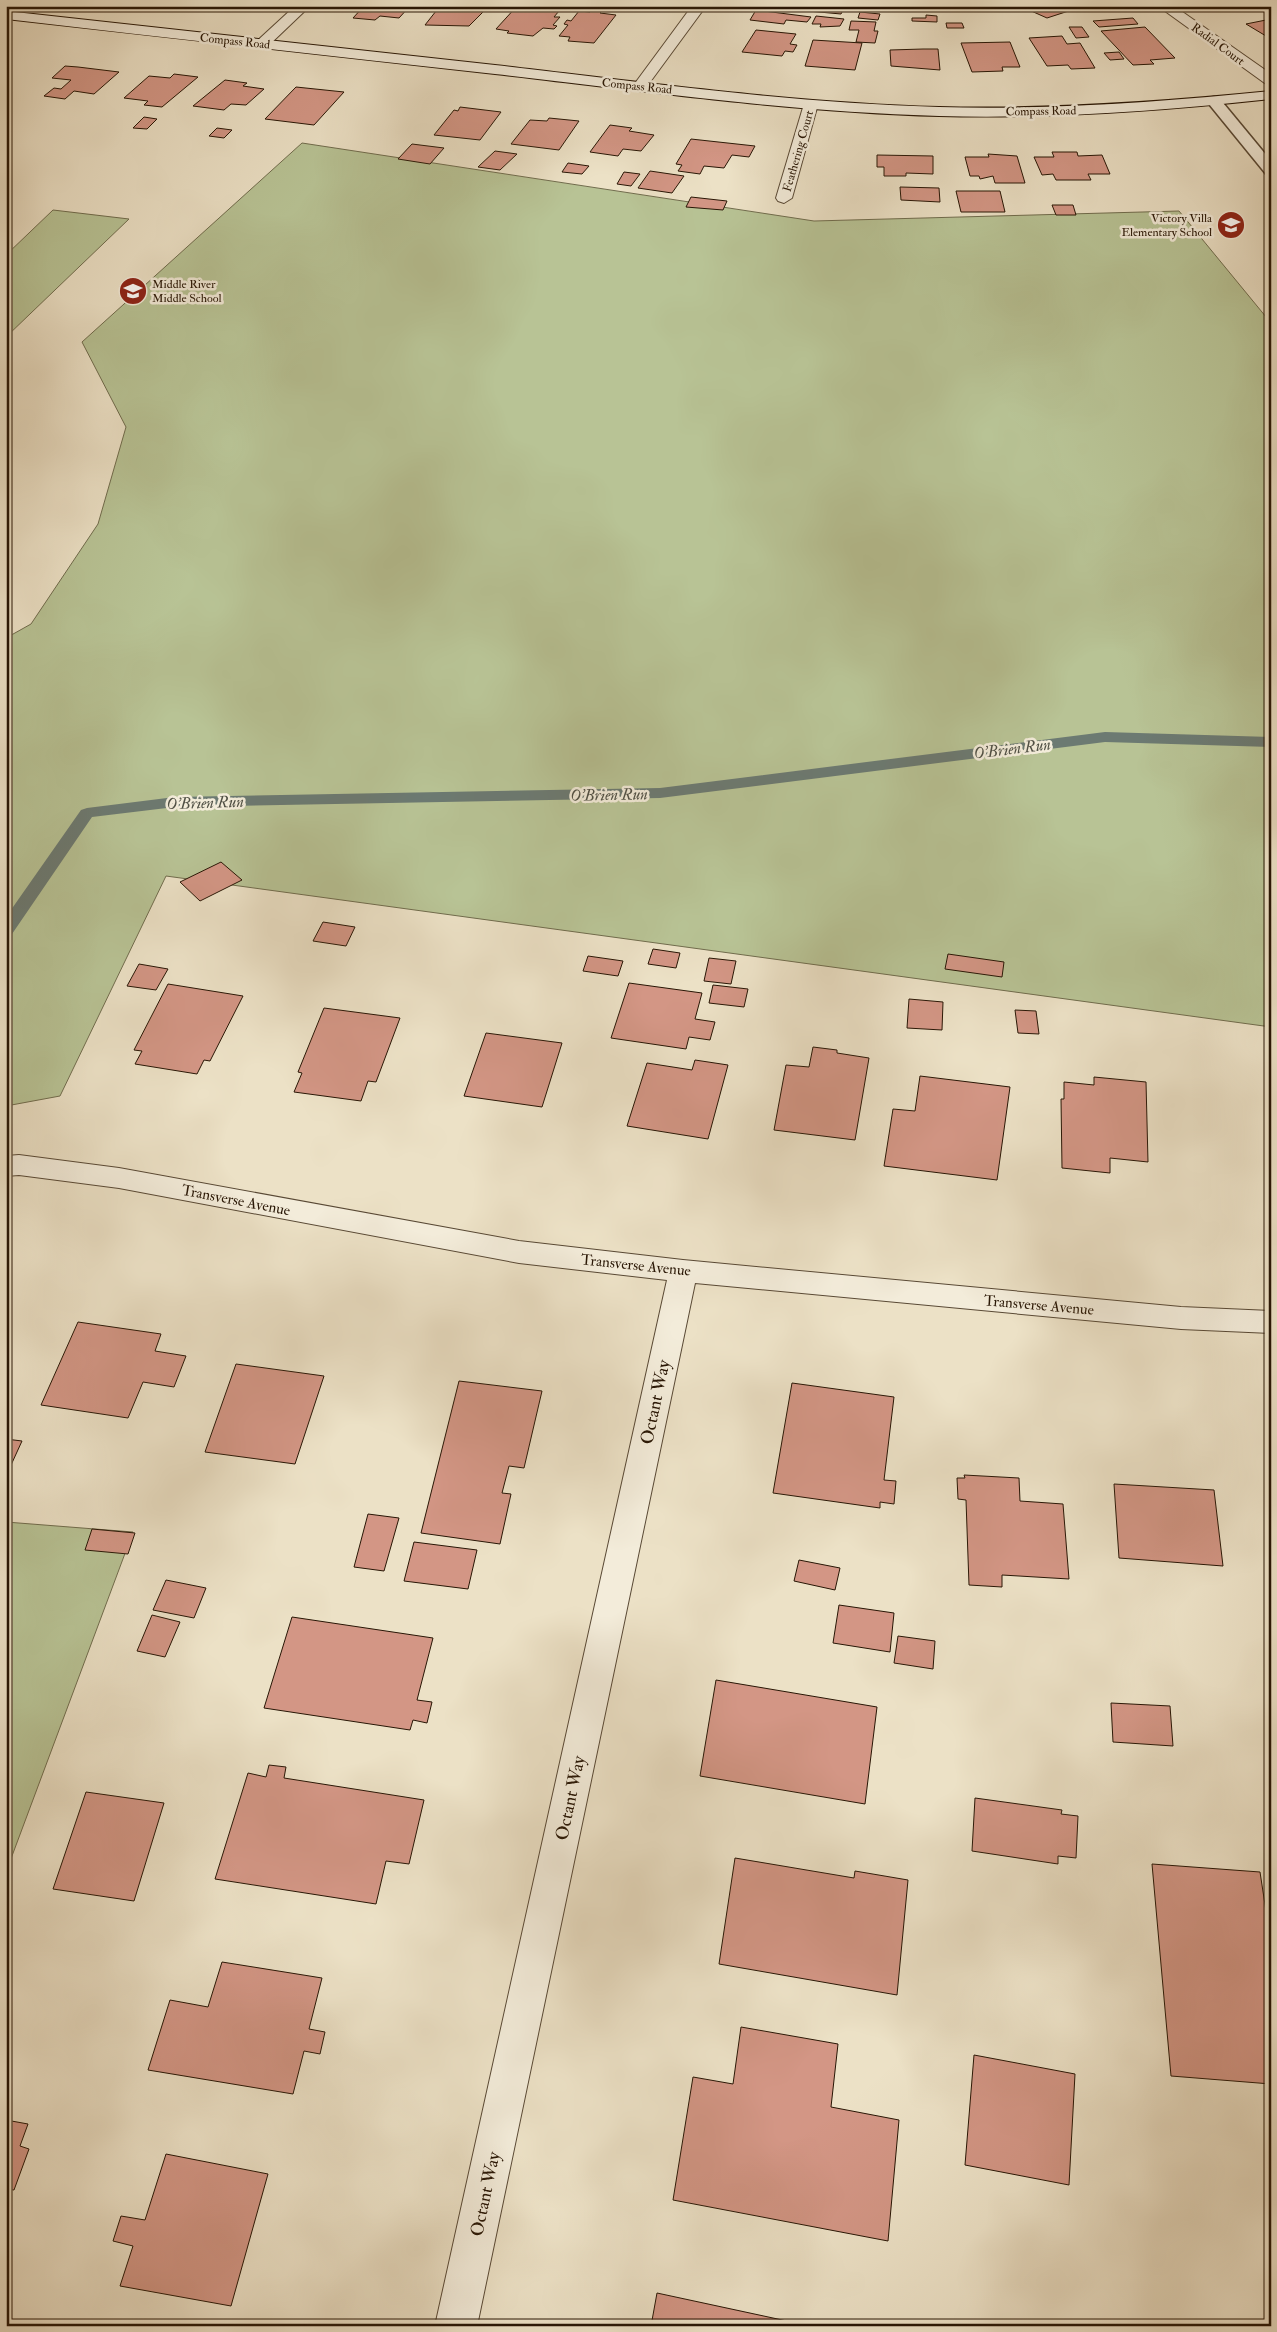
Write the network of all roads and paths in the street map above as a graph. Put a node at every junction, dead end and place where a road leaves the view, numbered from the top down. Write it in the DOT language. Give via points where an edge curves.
graph roads {
  1 [pos="303,6"];
  2 [pos="699,6"];
  3 [pos="1165,6"];
  4 [pos="6,15"];
  5 [pos="262,44"];
  6 [pos="1271,81"];
  7 [pos="640,86"];
  8 [pos="1271,95"];
  9 [pos="1214,101"];
  10 [pos="811,104"];
  11 [pos="1271,171"];
  12 [pos="784,198"];
  13 [pos="6,1166"];
  14 [pos="683,1271"];
  15 [pos="1271,1322"];
  16 [pos="456,2326"];
  1 -- 5 [label="street"];
  2 -- 7 [label="street"];
  3 -- 6 [label="street, Radial Court"];
  4 -- 5 [label="street, Compass Road"];
  5 -- 7 [label="street, Compass Road"];
  7 -- 10 [label="street, Compass Road"];
  8 -- 9 [label="street, Compass Road"];
  9 -- 10 [label="street, Compass Road" via="1020,112 890,110"];
  9 -- 11 [label="lane"];
  10 -- 12 [label="street, Feathering Court"];
  13 -- 14 [label="street, Transverse Avenue" via="119,1178 519,1252"];
  14 -- 15 [label="street, Transverse Avenue" via="1180,1318"];
  14 -- 16 [label="street, Octant Way"];
}
